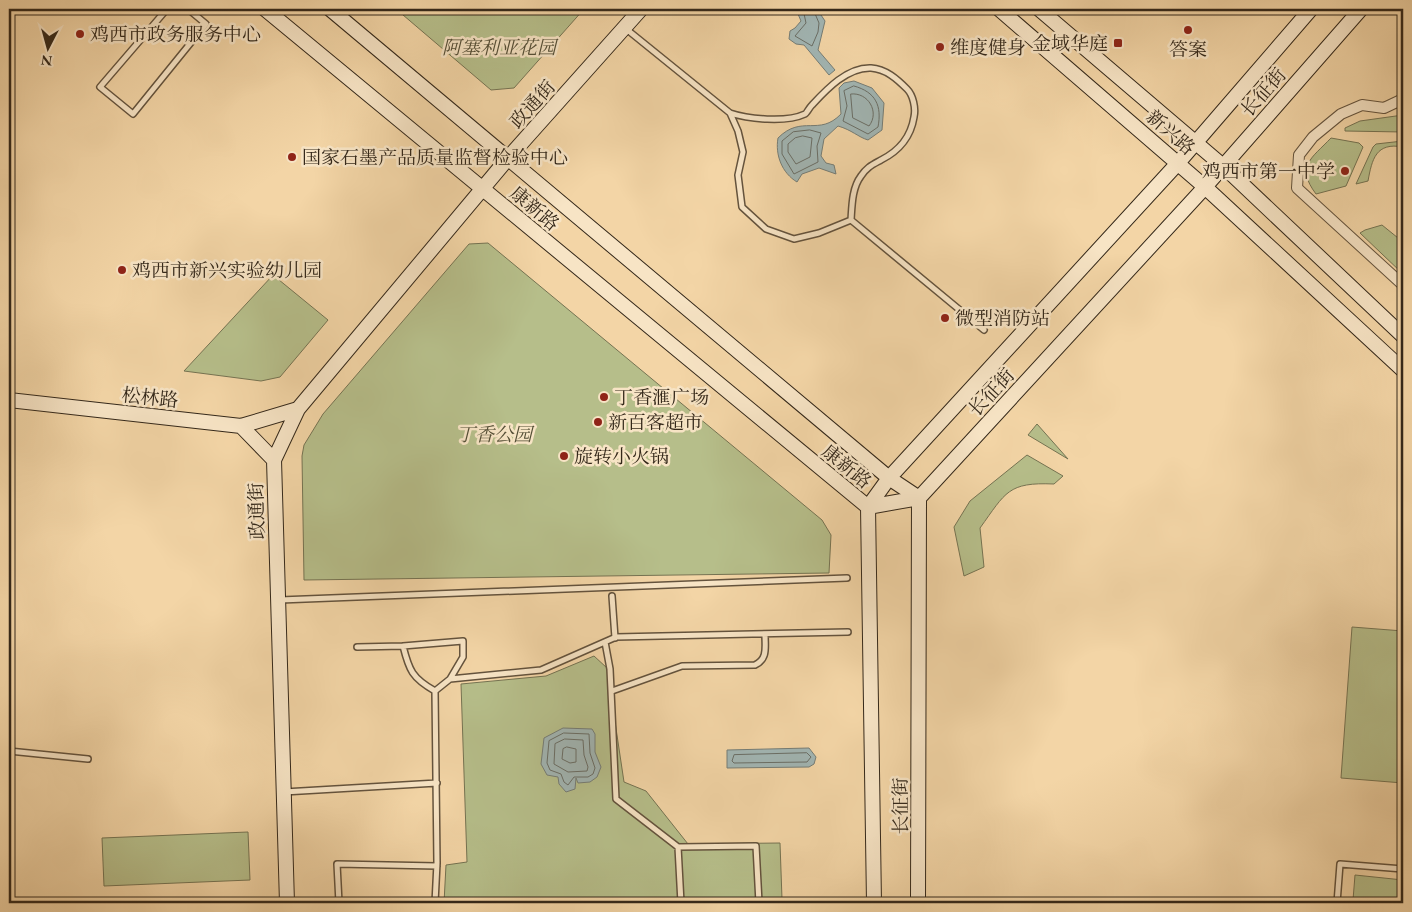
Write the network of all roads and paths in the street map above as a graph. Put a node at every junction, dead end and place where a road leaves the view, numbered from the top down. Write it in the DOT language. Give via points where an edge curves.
graph roads {
  1 [pos="167,9"];
  2 [pos="188,9"];
  3 [pos="265,9"];
  4 [pos="330,9"];
  5 [pos="641,9"];
  6 [pos="998,9"];
  7 [pos="1039,9"];
  8 [pos="1311,9"];
  9 [pos="1361,9"];
  10 [pos="624,28"];
  11 [pos="1403,99"];
  12 [pos="730,113"];
  13 [pos="1195,142"];
  14 [pos="510,157"];
  15 [pos="1178,164"];
  16 [pos="1224,166"];
  17 [pos="1205,187"];
  18 [pos="483,189"];
  19 [pos="851,220"];
  20 [pos="1403,285"];
  21 [pos="984,330"];
  22 [pos="1403,336"];
  23 [pos="1403,370"];
  24 [pos="9,400"];
  25 [pos="298,409"];
  26 [pos="241,426"];
  27 [pos="274,460"];
  28 [pos="890,478"];
  29 [pos="919,498"];
  30 [pos="868,507"];
  31 [pos="847,578"];
  32 [pos="612,596"];
  33 [pos="278,600"];
  34 [pos="848,632"];
  35 [pos="765,634"];
  36 [pos="615,638"];
  37 [pos="605,642"];
  38 [pos="403,646"];
  39 [pos="357,647"];
  40 [pos="450,679"];
  41 [pos="435,691"];
  42 [pos="612,691"];
  43 [pos="9,750"];
  44 [pos="88,759"];
  45 [pos="437,783"];
  46 [pos="284,792"];
  47 [pos="678,847"];
  48 [pos="437,866"];
  49 [pos="1403,869"];
  50 [pos="287,903"];
  51 [pos="339,903"];
  52 [pos="435,903"];
  53 [pos="681,903"];
  54 [pos="759,903"];
  55 [pos="874,903"];
  56 [pos="918,903"];
  57 [pos="1337,903"];
  1 -- 2 [label="lane" via="100,87 133,114 206,24"];
  3 -- 18 [label="main road, 康新路"];
  4 -- 14 [label="main road, 康新路"];
  5 -- 10 [label="main road, 政通街"];
  6 -- 15 [label="main road, 新兴路"];
  7 -- 13 [label="main road, 新兴路"];
  8 -- 13 [label="main road, 长征街"];
  9 -- 16 [label="main road, 长征街"];
  10 -- 12 [label="lane"];
  10 -- 14 [label="main road, 政通街"];
  11 -- 20 [label="street" via="1384,108 1362,105 1341,114 1320,131 1299,155 1297,188"];
  12 -- 19 [label="lane" via="743,152 738,175 742,206 766,229 794,239 820,233"];
  12 -- 19 [label="lane" via="764,120 806,114 834,83 852,72 871,68 893,76 910,92 915,110 912,130 902,145 882,160 870,164 860,177 853,198"];
  13 -- 15 [label="main road, 长征街"];
  13 -- 16 [label="main road, 新兴路"];
  14 -- 18 [label="main road, 政通街"];
  14 -- 28 [label="main road, 康新路"];
  15 -- 17 [label="main road, 新兴路"];
  15 -- 28 [label="main road, 长征街"];
  16 -- 17 [label="main road, 长征街"];
  16 -- 22 [label="main road, 新兴路"];
  17 -- 23 [label="main road, 新兴路"];
  17 -- 29 [label="main road, 长征街"];
  18 -- 25 [label="main road, 政通街"];
  18 -- 30 [label="main road, 康新路"];
  19 -- 21 [label="lane"];
  24 -- 26 [label="main road, 松林路"];
  25 -- 26 [label="main road"];
  25 -- 27 [label="main road, 政通街"];
  26 -- 27 [label="main road"];
  27 -- 33 [label="main road, 政通街"];
  28 -- 29 [label="main road, 康新路"];
  28 -- 30 [label="main road, 长征街"];
  29 -- 30 [label="main road, 康新路"];
  29 -- 56 [label="main road, 长征街"];
  30 -- 55 [label="main road, 长征街"];
  31 -- 33 [label="lane"];
  32 -- 36 [label="lane"];
  33 -- 46 [label="main road, 政通街"];
  34 -- 35 [label="lane"];
  35 -- 36 [label="lane"];
  35 -- 42 [label="lane" via="765,656 755,665 682,666"];
  36 -- 37 [label="lane"];
  37 -- 40 [label="lane" via="541,670"];
  37 -- 42 [label="lane"];
  38 -- 39 [label="lane"];
  38 -- 40 [label="lane" via="463,641 464,657"];
  38 -- 41 [label="lane" via="409,670 420,683"];
  40 -- 41 [label="lane"];
  41 -- 45 [label="lane"];
  42 -- 47 [label="lane" via="616,799"];
  43 -- 44 [label="lane"];
  45 -- 46 [label="lane"];
  45 -- 48 [label="lane"];
  46 -- 50 [label="main road, 政通街"];
  47 -- 53 [label="lane"];
  47 -- 54 [label="lane" via="756,846"];
  48 -- 51 [label="lane" via="337,864"];
  48 -- 52 [label="lane"];
  49 -- 57 [label="lane" via="1340,864"];
}
